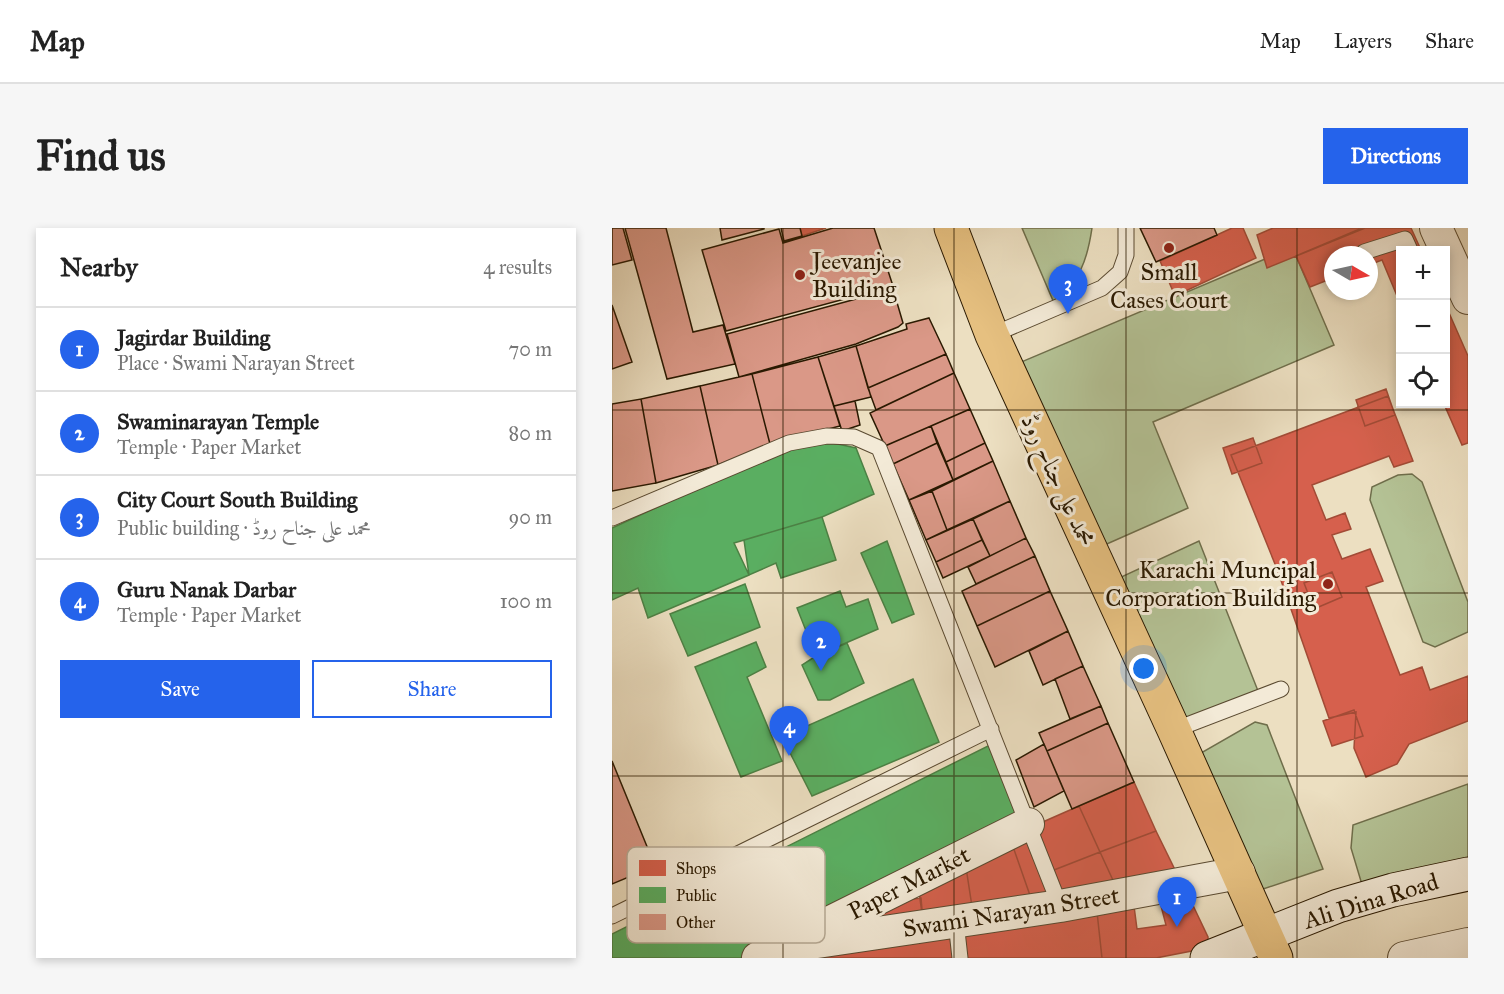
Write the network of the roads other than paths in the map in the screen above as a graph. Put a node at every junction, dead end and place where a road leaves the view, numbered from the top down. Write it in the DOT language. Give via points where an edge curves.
graph roads {
  1 [pos="951,228"];
  2 [pos="1126,228"];
  3 [pos="1436,228"];
  4 [pos="1408,246"];
  5 [pos="1378,247"];
  6 [pos="1468,298"];
  7 [pos="992,335"];
  8 [pos="612,518"];
  9 [pos="1281,689"];
  10 [pos="991,729"];
  11 [pos="1174,730"];
  12 [pos="1028,824"];
  13 [pos="752,847"];
  14 [pos="1239,873"];
  15 [pos="1468,874"];
  16 [pos="1060,906"];
  17 [pos="627,909"];
  18 [pos="612,916"];
  19 [pos="956,922"];
  20 [pos="825,928"];
  21 [pos="796,943"];
  22 [pos="1468,944"];
  23 [pos="1271,947"];
  24 [pos="775,954"];
  25 [pos="960,958"];
  26 [pos="1207,958"];
  27 [pos="1404,958"];
  1 -- 7 [label="highway, محمد علی جناح روڈ"];
  2 -- 7 [label="lane" via="1126,255 1120,272 1102,288"];
  3 -- 6 [label="street"];
  4 -- 5 [label="lane" via="1405,238"];
  7 -- 11 [label="highway, محمد علی جناح روڈ"];
  8 -- 10 [label="lane" via="789,443 827,436 854,437 879,448"];
  9 -- 11 [label="lane"];
  10 -- 12 [label="lane"];
  10 -- 13 [label="lane"];
  11 -- 14 [label="highway, محمد علی جناح روڈ"];
  12 -- 16 [label="lane"];
  12 -- 20 [label="street, Paper Market"];
  14 -- 16 [label="street, Swami Narayan Street"];
  14 -- 23 [label="highway, محمد علی جناح روڈ"];
  15 -- 23 [label="street, Ali Dina Road" via="1338,906"];
  16 -- 19 [label="street, Swami Narayan Street"];
  17 -- 18 [label="lane"];
  19 -- 24 [label="street, Swami Narayan Street"];
  19 -- 25 [label="lane"];
  21 -- 24 [label="street, Paper Market"];
  22 -- 27 [label="street"];
  23 -- 26 [label="street, Ali Dina Road"];
}
